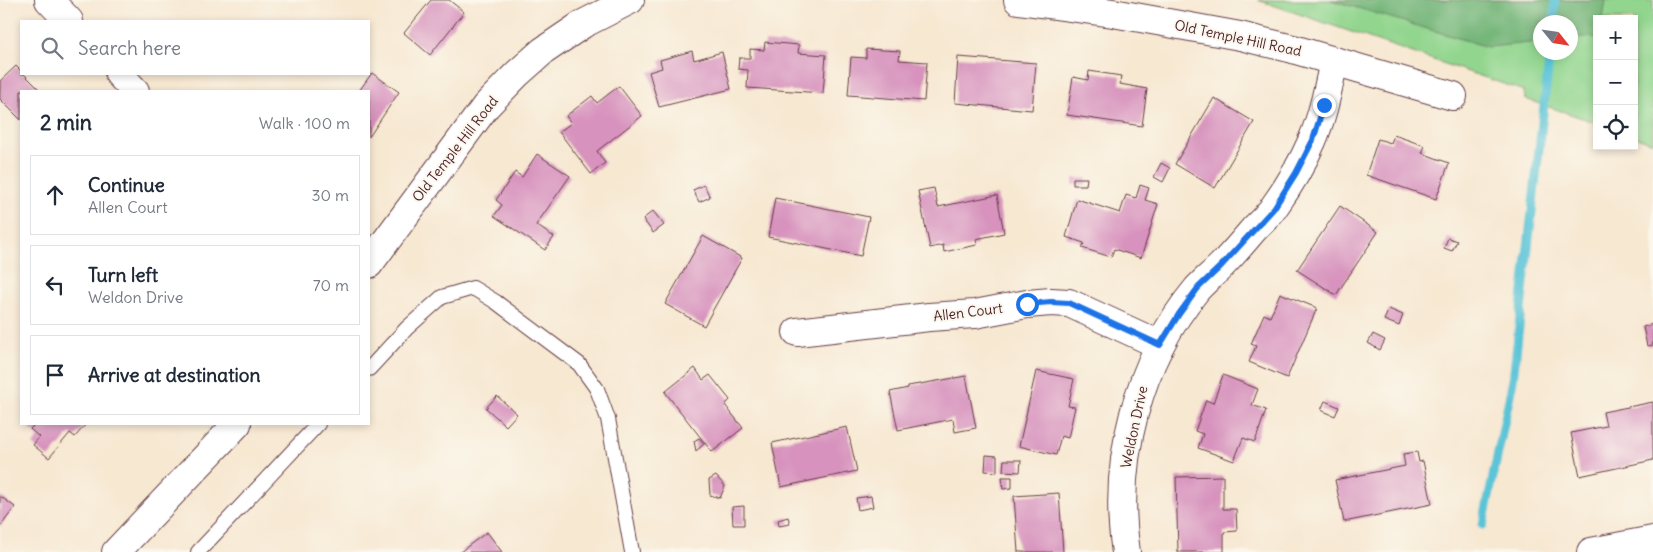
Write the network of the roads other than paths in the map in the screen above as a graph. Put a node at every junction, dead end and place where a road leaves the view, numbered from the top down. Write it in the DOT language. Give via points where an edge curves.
graph roads {
  1 [pos="49,0"];
  2 [pos="630,0"];
  3 [pos="1018,0"];
  4 [pos="68,20"];
  5 [pos="1334,61"];
  6 [pos="119,75"];
  7 [pos="134,90"];
  8 [pos="1453,96"];
  9 [pos="370,263"];
  10 [pos="797,332"];
  11 [pos="1160,345"];
  12 [pos="370,368"];
  13 [pos="236,425"];
  14 [pos="317,425"];
  15 [pos="1653,540"];
  16 [pos="116,552"];
  17 [pos="198,552"];
  18 [pos="632,552"];
  19 [pos="1126,552"];
  20 [pos="1591,552"];
  1 -- 4 [label="street"];
  2 -- 9 [label="street, Old Temple Hill Road" via="583,24 543,51 517,74 486,106"];
  3 -- 5 [label="street, Old Temple Hill Road" via="1113,12 1240,36"];
  5 -- 8 [label="street, Old Temple Hill Road"];
  5 -- 11 [label="street, Weldon Drive" via="1313,140 1296,173 1274,208 1198,288"];
  6 -- 7 [label="street"];
  10 -- 11 [label="street, Allen Court" via="974,314 1051,302 1069,303"];
  11 -- 19 [label="street, Weldon Drive" via="1147,372 1130,432 1124,472 1123,534"];
  12 -- 18 [label="lane" via="442,297 473,288 496,302 579,364 596,389 608,419"];
  13 -- 16 [label="street"];
  14 -- 17 [label="lane"];
  15 -- 20 [label="street"];
}
